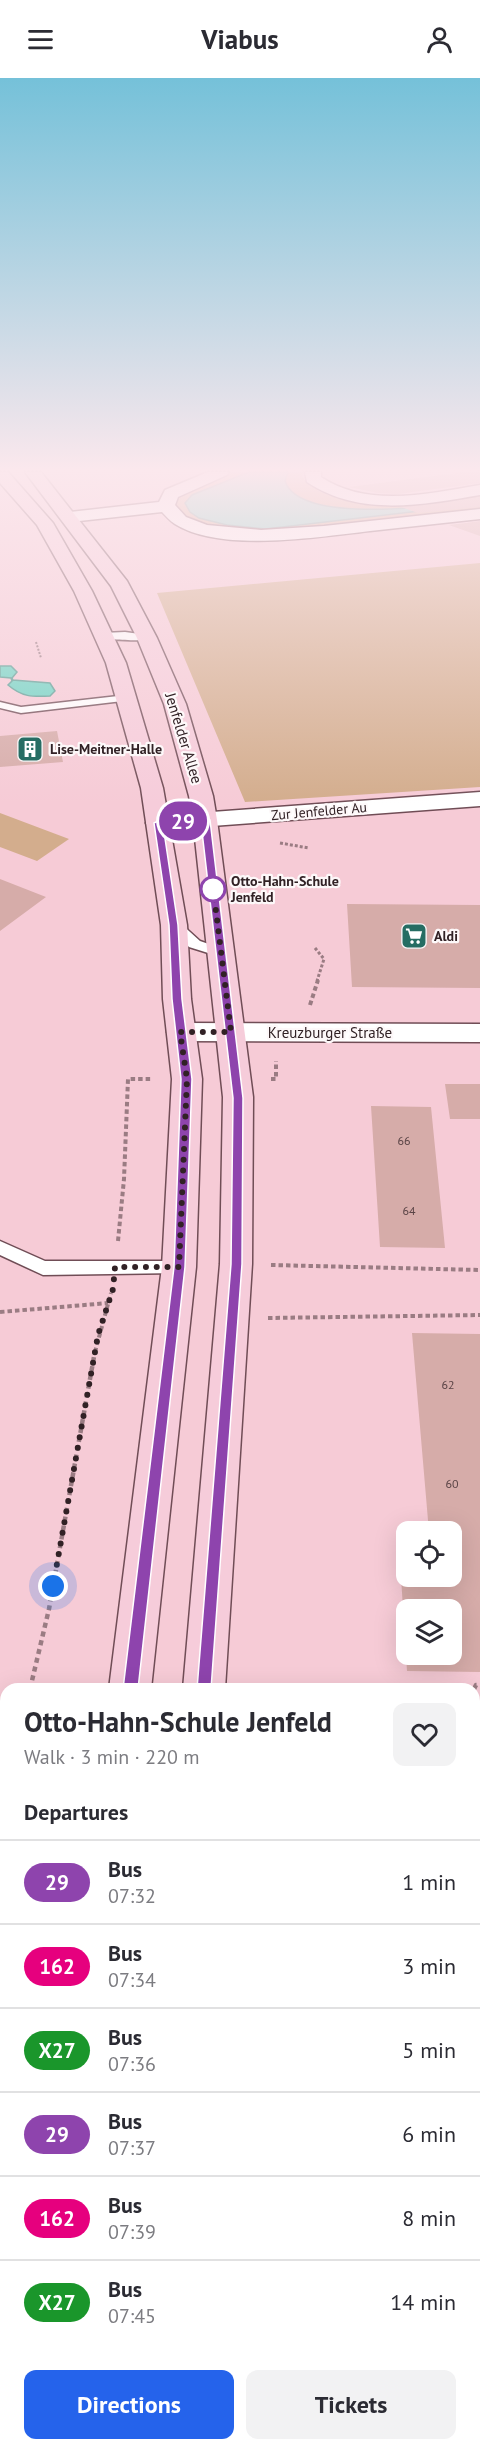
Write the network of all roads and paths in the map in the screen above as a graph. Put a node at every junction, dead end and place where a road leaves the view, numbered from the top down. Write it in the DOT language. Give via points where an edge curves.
graph roads {
  1 [pos="78,583"];
  2 [pos="118,583"];
  3 [pos="103,636"];
  4 [pos="147,638"];
  5 [pos="36,642"];
  6 [pos="41,658"];
  7 [pos="127,698"];
  8 [pos="0,705"];
  9 [pos="480,799"];
  10 [pos="205,820"];
  11 [pos="158,823"];
  12 [pos="276,842"];
  13 [pos="309,848"];
  14 [pos="174,925"];
  15 [pos="315,948"];
  16 [pos="221,953"];
  17 [pos="180,1032"];
  18 [pos="231,1032"];
  19 [pos="275,1032"];
  20 [pos="480,1033"];
  21 [pos="159,1079"];
  22 [pos="0,1247"];
  23 [pos="236,1264"];
  24 [pos="115,1267"];
  25 [pos="179,1267"];
  26 [pos="480,1270"];
  27 [pos="108,1303"];
  28 [pos="0,1312"];
  29 [pos="480,1315"];
  30 [pos="232,1318"];
  31 [pos="31,1683"];
  32 [pos="131,1683"];
  33 [pos="204,1683"];
  1 -- 3 [label="main road"];
  2 -- 4 [label="main road, Jenfelder Allee"];
  3 -- 4 [label="lane"];
  3 -- 7 [label="main road"];
  4 -- 10 [label="main road, Jenfelder Allee" via="175,704"];
  5 -- 6 [label="path"];
  7 -- 8 [label="lane" via="21,710"];
  7 -- 11 [label="main road"];
  9 -- 10 [label="street, Zur Jenfelder Au"];
  10 -- 11 [label="street, Zur Jenfelder Au"];
  10 -- 16 [label="main road, Jenfelder Allee"];
  11 -- 14 [label="main road"];
  12 -- 13 [label="path"];
  14 -- 16 [label="lane" via="190,943"];
  14 -- 17 [label="main road"];
  15 -- 19 [label="path" via="324,959 310,1005 276,1019"];
  16 -- 18 [label="main road, Jenfelder Allee"];
  17 -- 18 [label="street, Kreuzburger Straße"];
  17 -- 25 [label="main road" via="187,1079"];
  18 -- 19 [label="street, Kreuzburger Straße"];
  18 -- 23 [label="main road, Jenfelder Allee" via="238,1098"];
  19 -- 20 [label="street, Kreuzburger Straße"];
  21 -- 24 [label="path" via="128,1078"];
  22 -- 24 [label="lane" via="42,1268"];
  23 -- 26 [label="path"];
  23 -- 30 [label="main road, Jenfelder Allee"];
  24 -- 25 [label="lane"];
  24 -- 27 [label="path"];
  25 -- 32 [label="main road"];
  27 -- 28 [label="path"];
  27 -- 31 [label="path" via="98,1335 49,1609"];
  29 -- 30 [label="path"];
  30 -- 33 [label="main road, Jenfelder Allee"];
}
